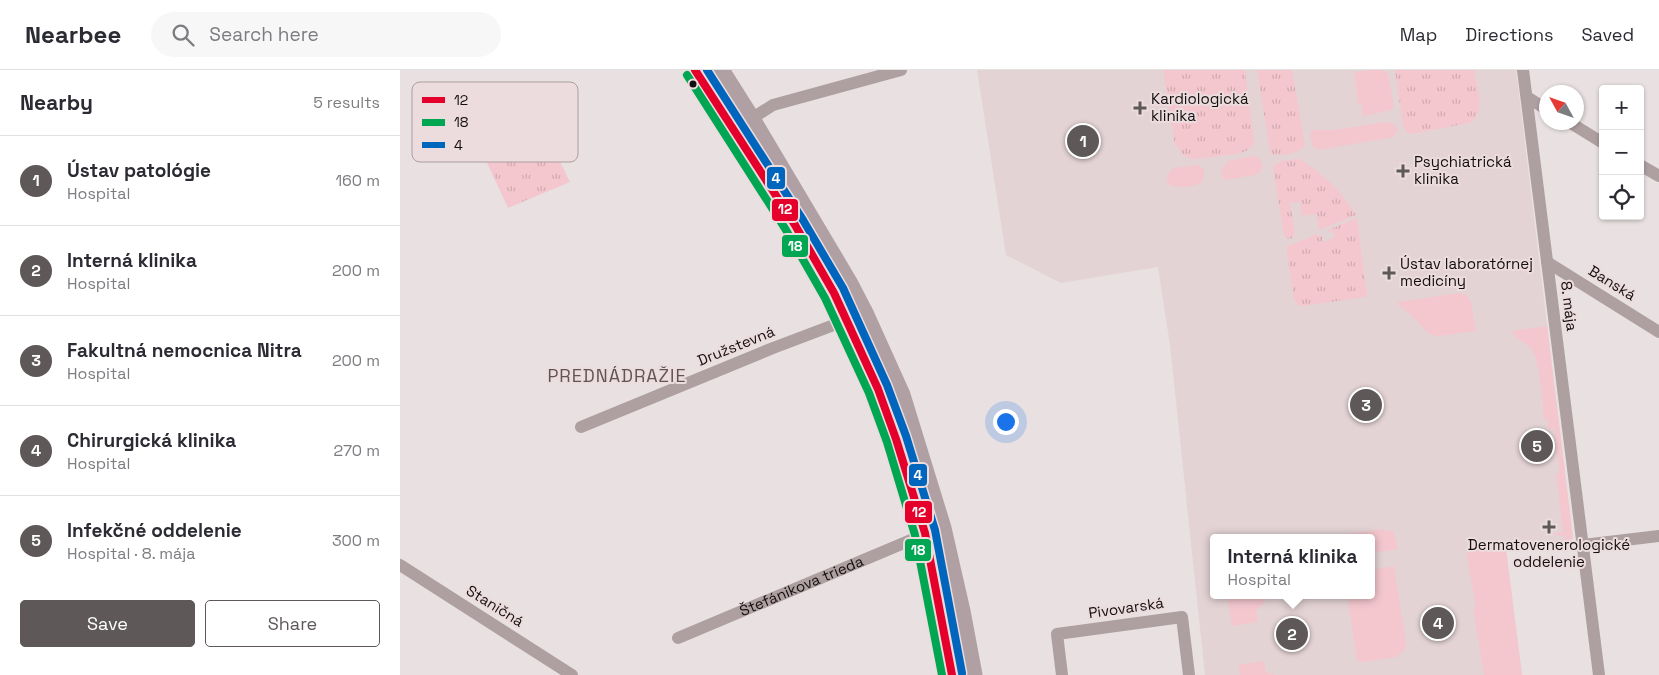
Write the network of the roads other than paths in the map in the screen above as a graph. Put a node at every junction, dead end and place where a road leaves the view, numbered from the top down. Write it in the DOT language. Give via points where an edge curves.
graph roads {
  1 [pos="695,70"];
  2 [pos="720,70"];
  3 [pos="901,70"];
  4 [pos="1523,70"];
  5 [pos="1527,97"];
  6 [pos="1539,105"];
  7 [pos="752,119"];
  8 [pos="734,130"];
  9 [pos="1583,130"];
  10 [pos="1599,140"];
  11 [pos="1644,167"];
  12 [pos="1659,176"];
  13 [pos="1547,262"];
  14 [pos="856,317"];
  15 [pos="1659,332"];
  16 [pos="582,427"];
  17 [pos="934,531"];
  18 [pos="1659,536"];
  19 [pos="1583,545"];
  20 [pos="400,565"];
  21 [pos="678,638"];
  22 [pos="572,675"];
  23 [pos="952,675"];
  24 [pos="973,675"];
  25 [pos="1062,675"];
  26 [pos="1188,675"];
  27 [pos="1598,675"];
  1 -- 8 [label="main road"];
  2 -- 7 [label="main road"];
  3 -- 7 [label="street" via="773,105"];
  4 -- 5 [label="street, 8. mája"];
  5 -- 6 [label="street"];
  5 -- 13 [label="street, 8. mája"];
  7 -- 8 [label="main road"];
  7 -- 14 [label="main road" via="844,276"];
  8 -- 14 [label="main road" via="834,293"];
  9 -- 10 [label="street"];
  11 -- 12 [label="street"];
  13 -- 15 [label="street, Banská"];
  13 -- 19 [label="street, 8. mája"];
  14 -- 16 [label="street, Družstevná" via="772,348"];
  14 -- 17 [label="main road" via="896,439"];
  17 -- 21 [label="street, Štefánikova trieda"];
  17 -- 23 [label="main road" via="941,613"];
  17 -- 24 [label="main road" via="961,611"];
  18 -- 19 [label="street"];
  19 -- 27 [label="street, 8. mája"];
  20 -- 22 [label="street, Staničná"];
  25 -- 26 [label="street, Pivovarská" via="1057,634 1182,617"];
}
